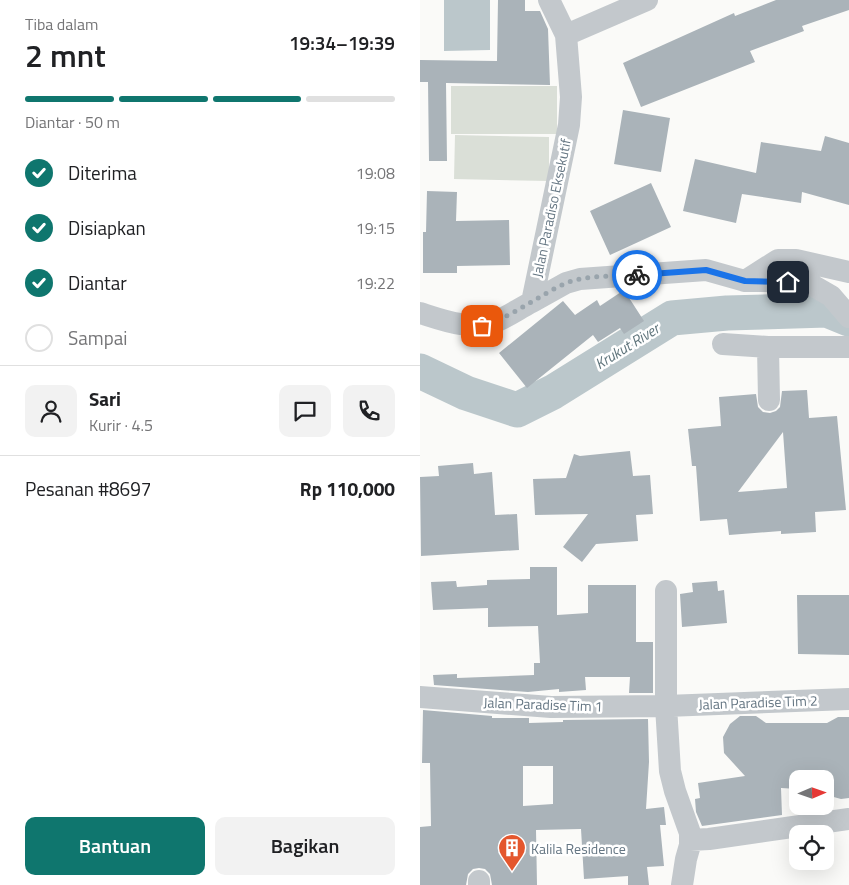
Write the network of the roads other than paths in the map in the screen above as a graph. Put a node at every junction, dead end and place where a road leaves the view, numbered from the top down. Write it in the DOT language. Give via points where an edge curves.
graph roads {
  1 [pos="549,0"];
  2 [pos="646,0"];
  3 [pos="566,35"];
  4 [pos="849,272"];
  5 [pos="745,281"];
  6 [pos="532,302"];
  7 [pos="420,313"];
  8 [pos="849,317"];
  9 [pos="723,344"];
  10 [pos="768,347"];
  11 [pos="849,347"];
  12 [pos="769,400"];
  13 [pos="666,591"];
  14 [pos="420,697"];
  15 [pos="849,699"];
  16 [pos="666,706"];
  17 [pos="849,819"];
  18 [pos="690,840"];
  19 [pos="682,885"];
  1 -- 3 [label="street, Jalan Paradiso Eksekutif"];
  2 -- 3 [label="street"];
  3 -- 6 [label="street, Jalan Paradiso Eksekutif" via="571,97 569,125"];
  4 -- 5 [label="street" via="796,260 778,260"];
  5 -- 6 [label="street" via="706,270 580,279"];
  5 -- 8 [label="street" via="805,281 831,296"];
  6 -- 7 [label="street" via="482,326 464,325"];
  9 -- 10 [label="street"];
  10 -- 11 [label="street"];
  10 -- 12 [label="street"];
  13 -- 16 [label="street"];
  14 -- 16 [label="street, Jalan Paradise Tim 1" via="551,707"];
  15 -- 16 [label="street, Jalan Paradise Tim 2"];
  16 -- 18 [label="street" via="670,771"];
  17 -- 18 [label="street"];
  18 -- 19 [label="street"];
}
